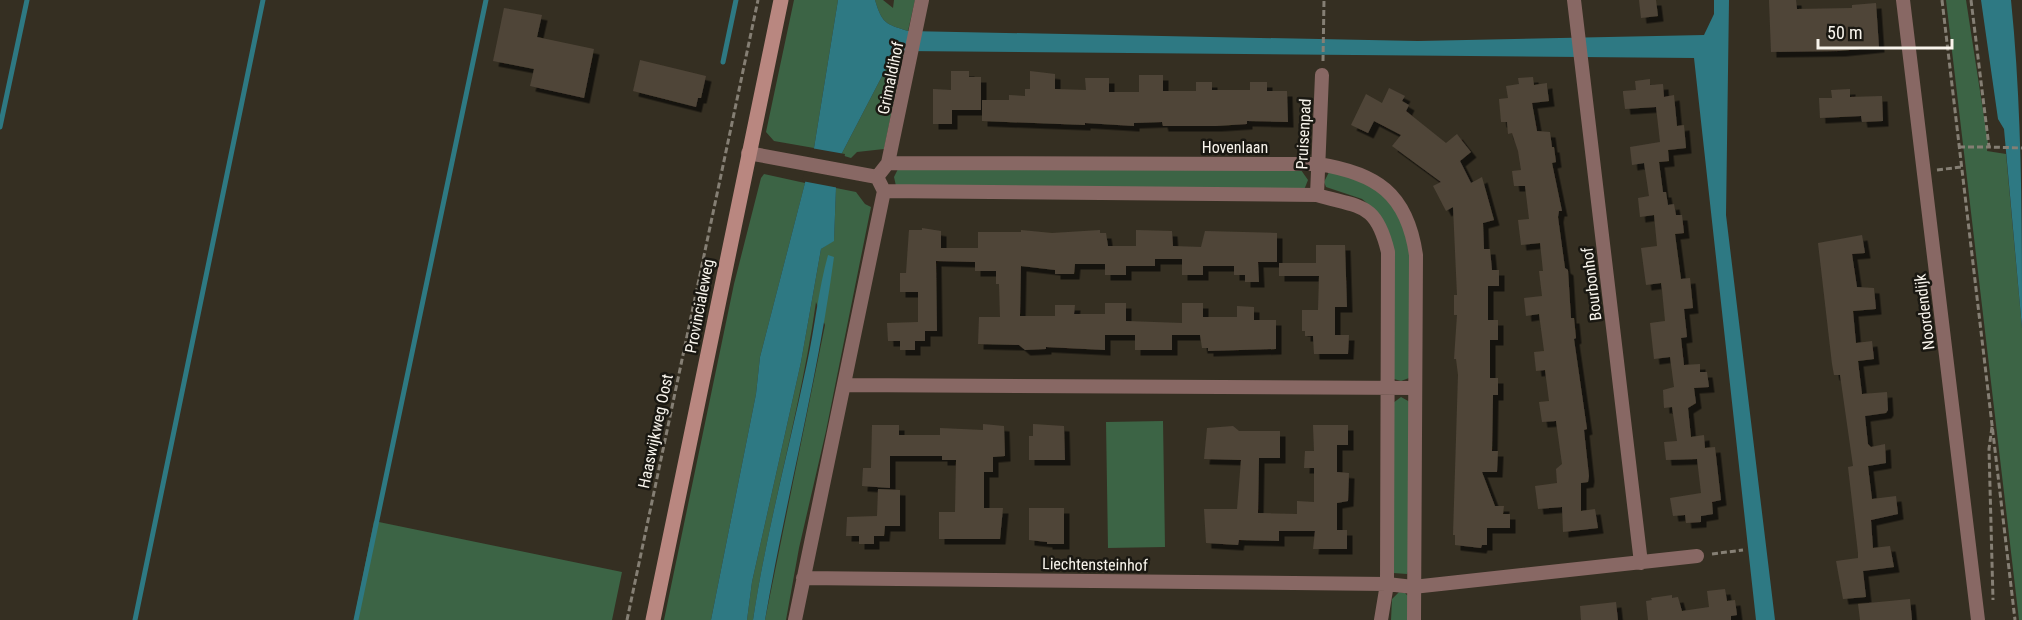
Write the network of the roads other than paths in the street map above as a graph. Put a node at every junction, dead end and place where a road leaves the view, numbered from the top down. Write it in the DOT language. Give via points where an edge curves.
graph roads {
  1 [pos="781,0"];
  2 [pos="922,0"];
  3 [pos="1574,0"];
  4 [pos="1903,0"];
  5 [pos="1322,69"];
  6 [pos="748,153"];
  7 [pos="888,163"];
  8 [pos="1318,164"];
  9 [pos="877,177"];
  10 [pos="884,191"];
  11 [pos="1317,195"];
  12 [pos="844,385"];
  13 [pos="1389,388"];
  14 [pos="1415,388"];
  15 [pos="1697,556"];
  16 [pos="1641,563"];
  17 [pos="803,578"];
  18 [pos="1387,584"];
  19 [pos="1413,587"];
  20 [pos="653,620"];
  21 [pos="795,620"];
  22 [pos="1381,620"];
  23 [pos="1414,620"];
  24 [pos="1978,620"];
  1 -- 6 [label="main road, Provincialeweg"];
  2 -- 7 [label="street, Grimaldihof"];
  3 -- 16 [label="street, Bourbonhof"];
  4 -- 24 [label="street, Noordendijk"];
  5 -- 8 [label="street, Pruisenpad"];
  6 -- 9 [label="street"];
  6 -- 20 [label="main road, Provincialeweg"];
  7 -- 8 [label="street, Hovenlaan"];
  7 -- 9 [label="street"];
  8 -- 11 [label="street, Pruisenpad"];
  8 -- 14 [label="street, Hovenlaan" via="1351,169 1379,184 1400,206 1413,231"];
  9 -- 10 [label="street"];
  10 -- 11 [label="street"];
  10 -- 12 [label="street"];
  11 -- 13 [label="street" via="1367,209 1382,228 1388,252"];
  12 -- 13 [label="street"];
  12 -- 17 [label="street"];
  13 -- 14 [label="street"];
  13 -- 18 [label="street"];
  14 -- 19 [label="street, Hovenlaan"];
  15 -- 16 [label="street"];
  16 -- 19 [label="street"];
  17 -- 18 [label="street, Liechtensteinhof"];
  17 -- 21 [label="street"];
  18 -- 19 [label="street"];
  18 -- 22 [label="street"];
  19 -- 23 [label="street, Hovenlaan"];
}
